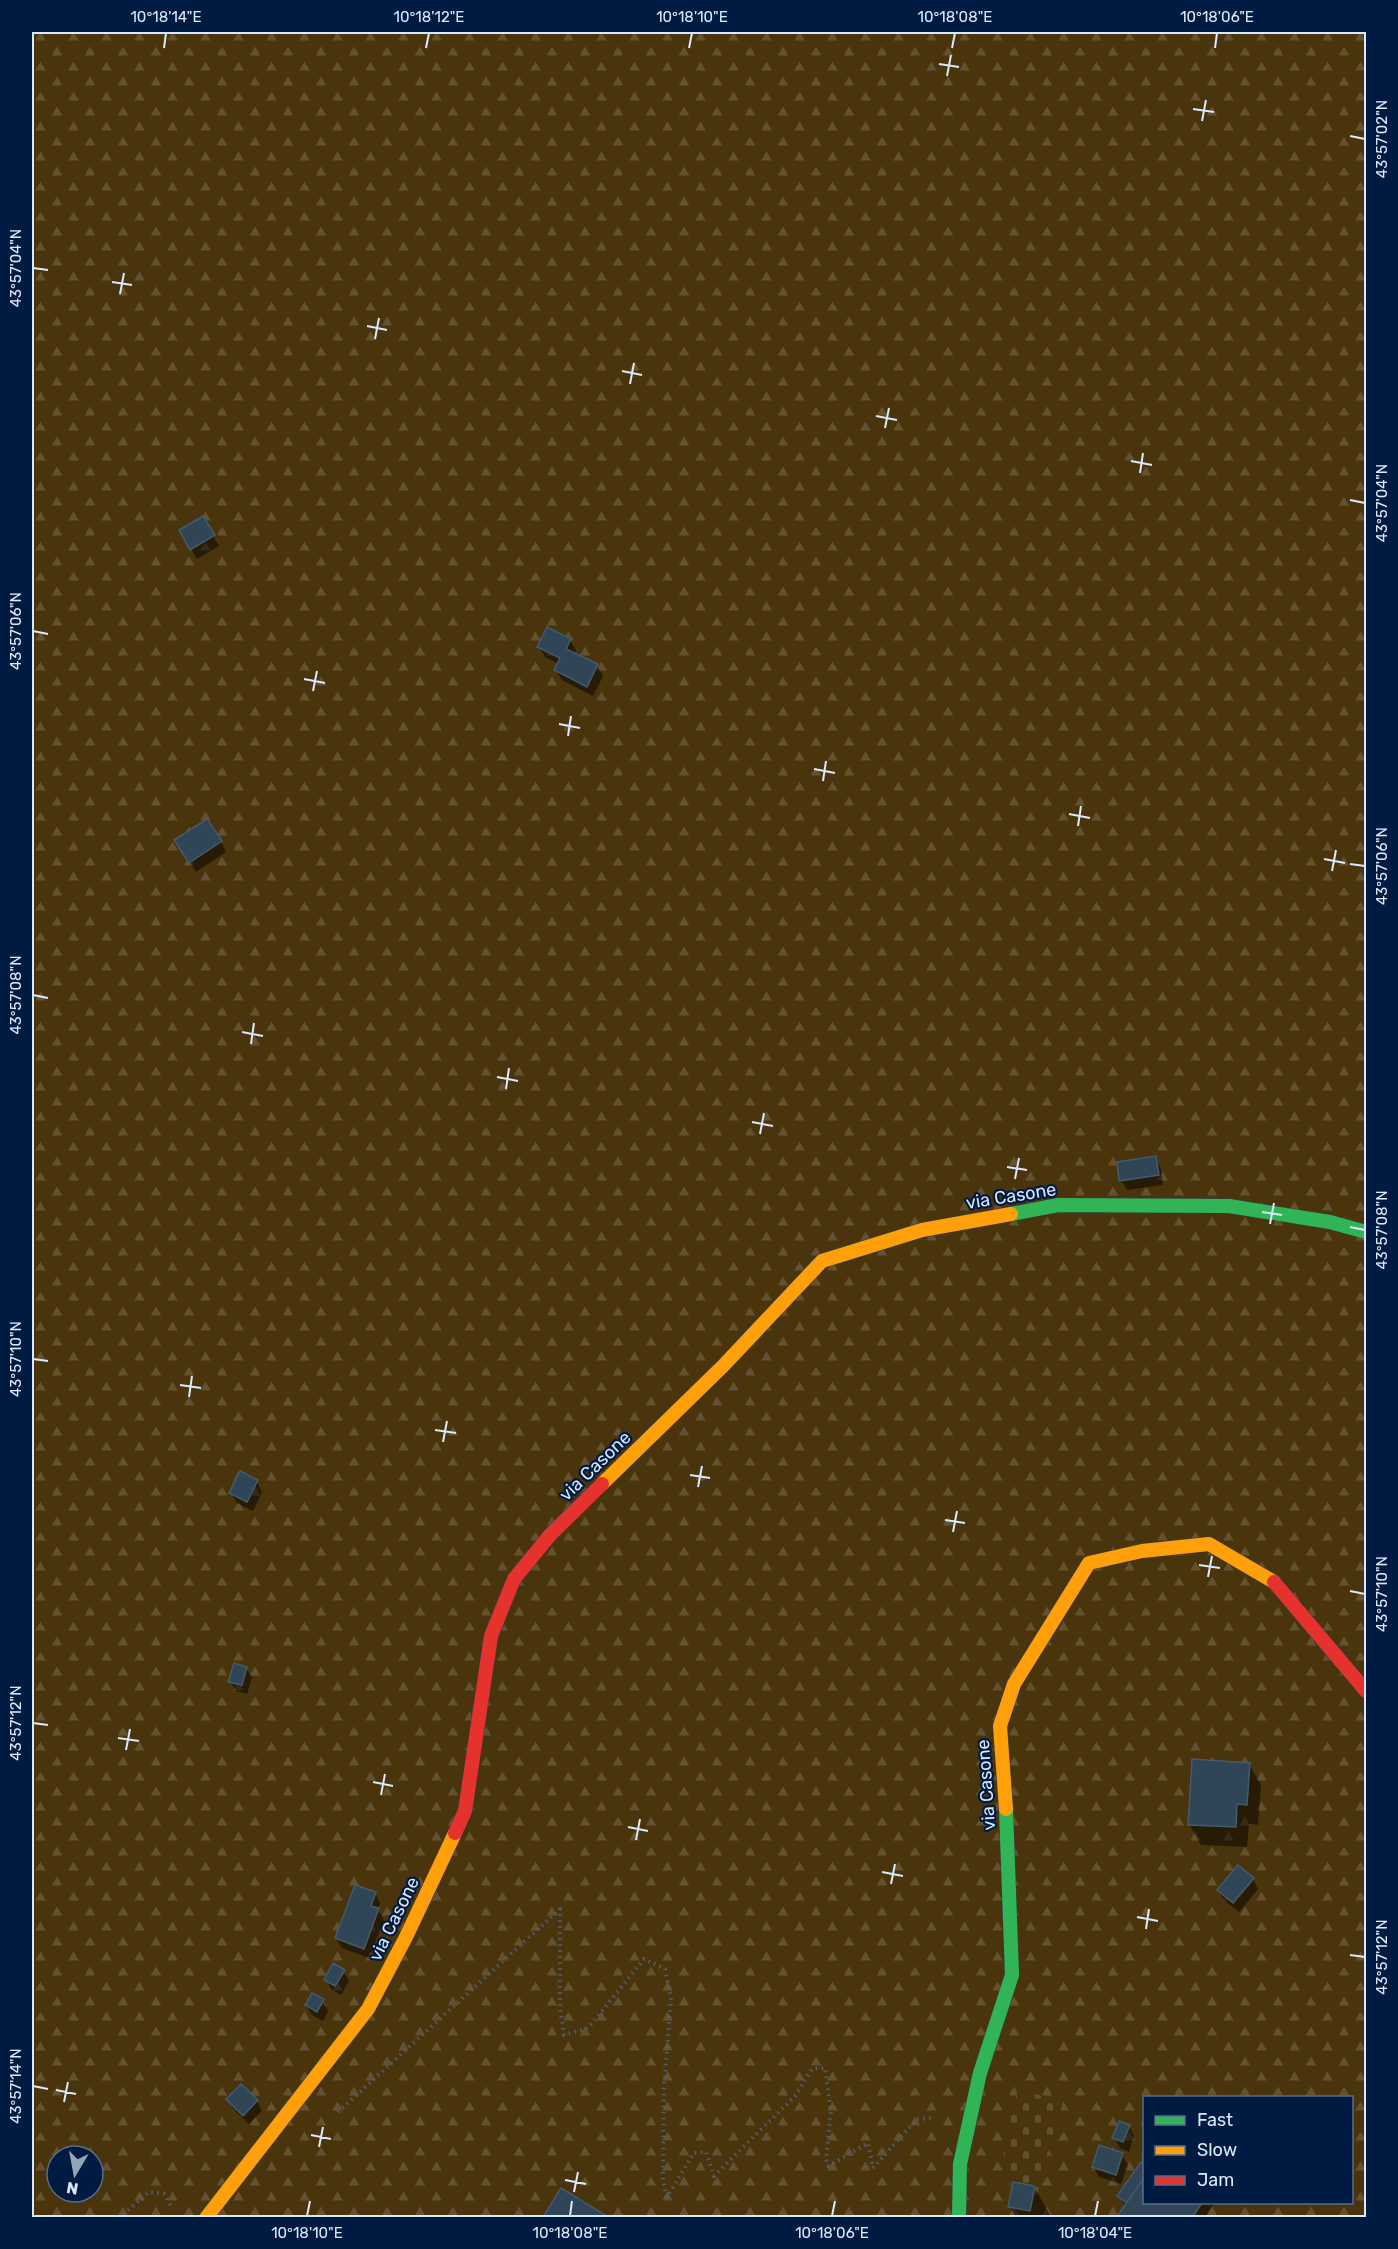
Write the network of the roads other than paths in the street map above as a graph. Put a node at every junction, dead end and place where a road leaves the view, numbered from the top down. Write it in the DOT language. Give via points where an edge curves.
graph roads {
  1 [pos="1366,1232"];
  2 [pos="1366,1691"];
  3 [pos="206,2217"];
  4 [pos="959,2217"];
  1 -- 3 [label="street, via Casone" via="1330,1222 1229,1206 1058,1205 922,1230 822,1261 723,1366 550,1535 514,1579 491,1636 465,1811 406,1937 368,2009"];
  2 -- 4 [label="street, via Casone" via="1278,1584 1209,1544 1142,1551 1089,1563 1014,1684 1000,1726 1012,1975 980,2073 960,2164"];
}
